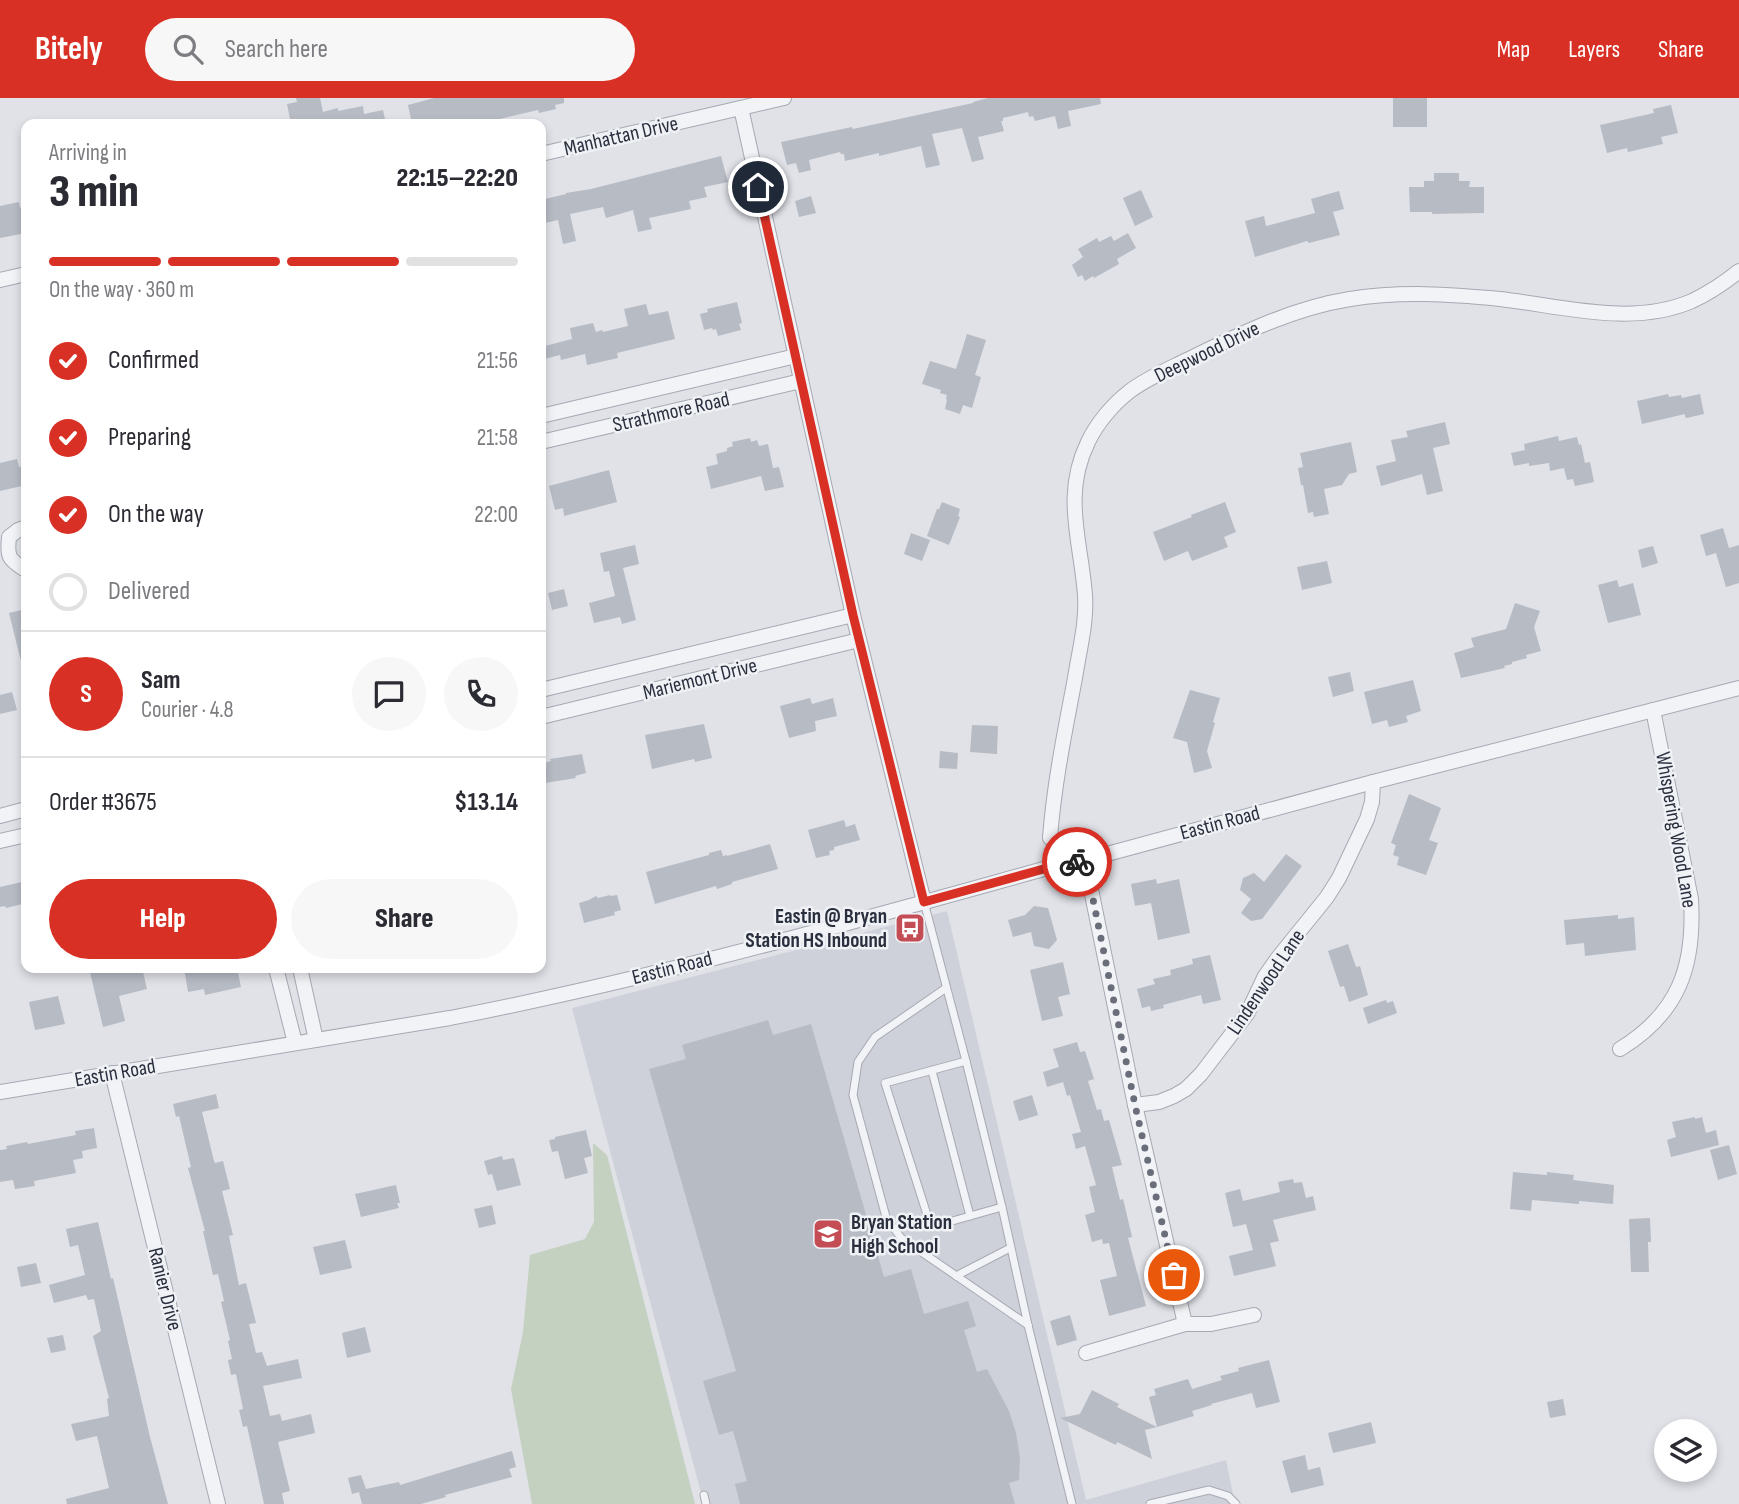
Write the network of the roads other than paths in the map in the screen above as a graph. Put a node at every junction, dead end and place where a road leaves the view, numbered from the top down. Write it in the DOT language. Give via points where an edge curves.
graph roads {
  1 [pos="784,98"];
  2 [pos="741,108"];
  3 [pos="546,153"];
  4 [pos="1739,271"];
  5 [pos="21,275"];
  6 [pos="0,280"];
  7 [pos="796,356"];
  8 [pos="801,381"];
  9 [pos="546,415"];
  10 [pos="546,441"];
  11 [pos="21,529"];
  12 [pos="21,567"];
  13 [pos="853,615"];
  14 [pos="859,640"];
  15 [pos="601,676"];
  16 [pos="1739,688"];
  17 [pos="546,689"];
  18 [pos="607,702"];
  19 [pos="1653,710"];
  20 [pos="546,717"];
  21 [pos="1373,782"];
  22 [pos="21,811"];
  23 [pos="0,816"];
  24 [pos="21,836"];
  25 [pos="1051,838"];
  26 [pos="0,841"];
  27 [pos="1085,860"];
  28 [pos="924,902"];
  29 [pos="277,973"];
  30 [pos="301,973"];
  31 [pos="946,988"];
  32 [pos="316,1040"];
  33 [pos="295,1043"];
  34 [pos="1620,1049"];
  35 [pos="967,1060"];
  36 [pos="932,1071"];
  37 [pos="112,1073"];
  38 [pos="0,1093"];
  39 [pos="1135,1105"];
  40 [pos="1002,1207"];
  41 [pos="970,1216"];
  42 [pos="1010,1248"];
  43 [pos="956,1276"];
  44 [pos="1254,1315"];
  45 [pos="1185,1324"];
  46 [pos="1028,1325"];
  47 [pos="1086,1353"];
  48 [pos="704,1495"];
  49 [pos="218,1504"];
  50 [pos="706,1504"];
  51 [pos="1072,1504"];
  52 [pos="1150,1504"];
  53 [pos="1236,1504"];
  1 -- 2 [label="street, Manhattan Drive"];
  2 -- 3 [label="street, Manhattan Drive"];
  2 -- 7 [label="street"];
  4 -- 25 [label="street, Deepwood Drive" via="1690,302 1649,312 1621,314 1442,294 1348,299 1275,320 1131,390 1112,407 1088,442 1074,486 1085,620 1053,801"];
  5 -- 6 [label="street"];
  7 -- 8 [label="street"];
  7 -- 9 [label="street, Strathmore Road"];
  8 -- 10 [label="street, Strathmore Road"];
  8 -- 13 [label="street"];
  11 -- 12 [label="street" via="9,537 7,551 11,561"];
  13 -- 14 [label="street"];
  13 -- 15 [label="street, Mariemont Drive"];
  14 -- 18 [label="street, Mariemont Drive"];
  14 -- 28 [label="street"];
  15 -- 17 [label="street, Mariemont Drive"];
  15 -- 18 [label="street"];
  16 -- 19 [label="street, Eastin Road"];
  18 -- 20 [label="street, Mariemont Drive"];
  19 -- 21 [label="street, Eastin Road"];
  19 -- 34 [label="street, Whispering Wood Lane" via="1690,899 1691,947 1675,994 1663,1013"];
  21 -- 27 [label="street, Eastin Road"];
  21 -- 39 [label="street, Lindenwood Lane" via="1367,819 1339,878 1277,958 1247,1014 1186,1089 1159,1102"];
  22 -- 23 [label="street"];
  24 -- 26 [label="street"];
  27 -- 28 [label="street, Eastin Road"];
  27 -- 39 [label="street"];
  28 -- 31 [label="lane"];
  28 -- 32 [label="street, Eastin Road" via="645,976 517,1005"];
  29 -- 33 [label="street"];
  30 -- 32 [label="street"];
  31 -- 35 [label="lane"];
  31 -- 43 [label="lane" via="876,1037 858,1062 852,1095 886,1217 901,1238"];
  32 -- 33 [label="street, Eastin Road"];
  33 -- 37 [label="street, Eastin Road"];
  35 -- 36 [label="lane"];
  35 -- 40 [label="lane"];
  36 -- 41 [label="lane"];
  36 -- 41 [label="lane" via="885,1083 931,1227"];
  37 -- 38 [label="street, Eastin Road"];
  37 -- 49 [label="street, Ranier Drive"];
  39 -- 45 [label="street"];
  40 -- 41 [label="lane"];
  40 -- 42 [label="lane"];
  42 -- 43 [label="lane"];
  42 -- 46 [label="lane"];
  43 -- 46 [label="lane"];
  44 -- 45 [label="street"];
  45 -- 47 [label="street"];
  46 -- 51 [label="lane"];
  48 -- 50 [label="lane"];
  52 -- 53 [label="lane" via="1209,1490"];
}
